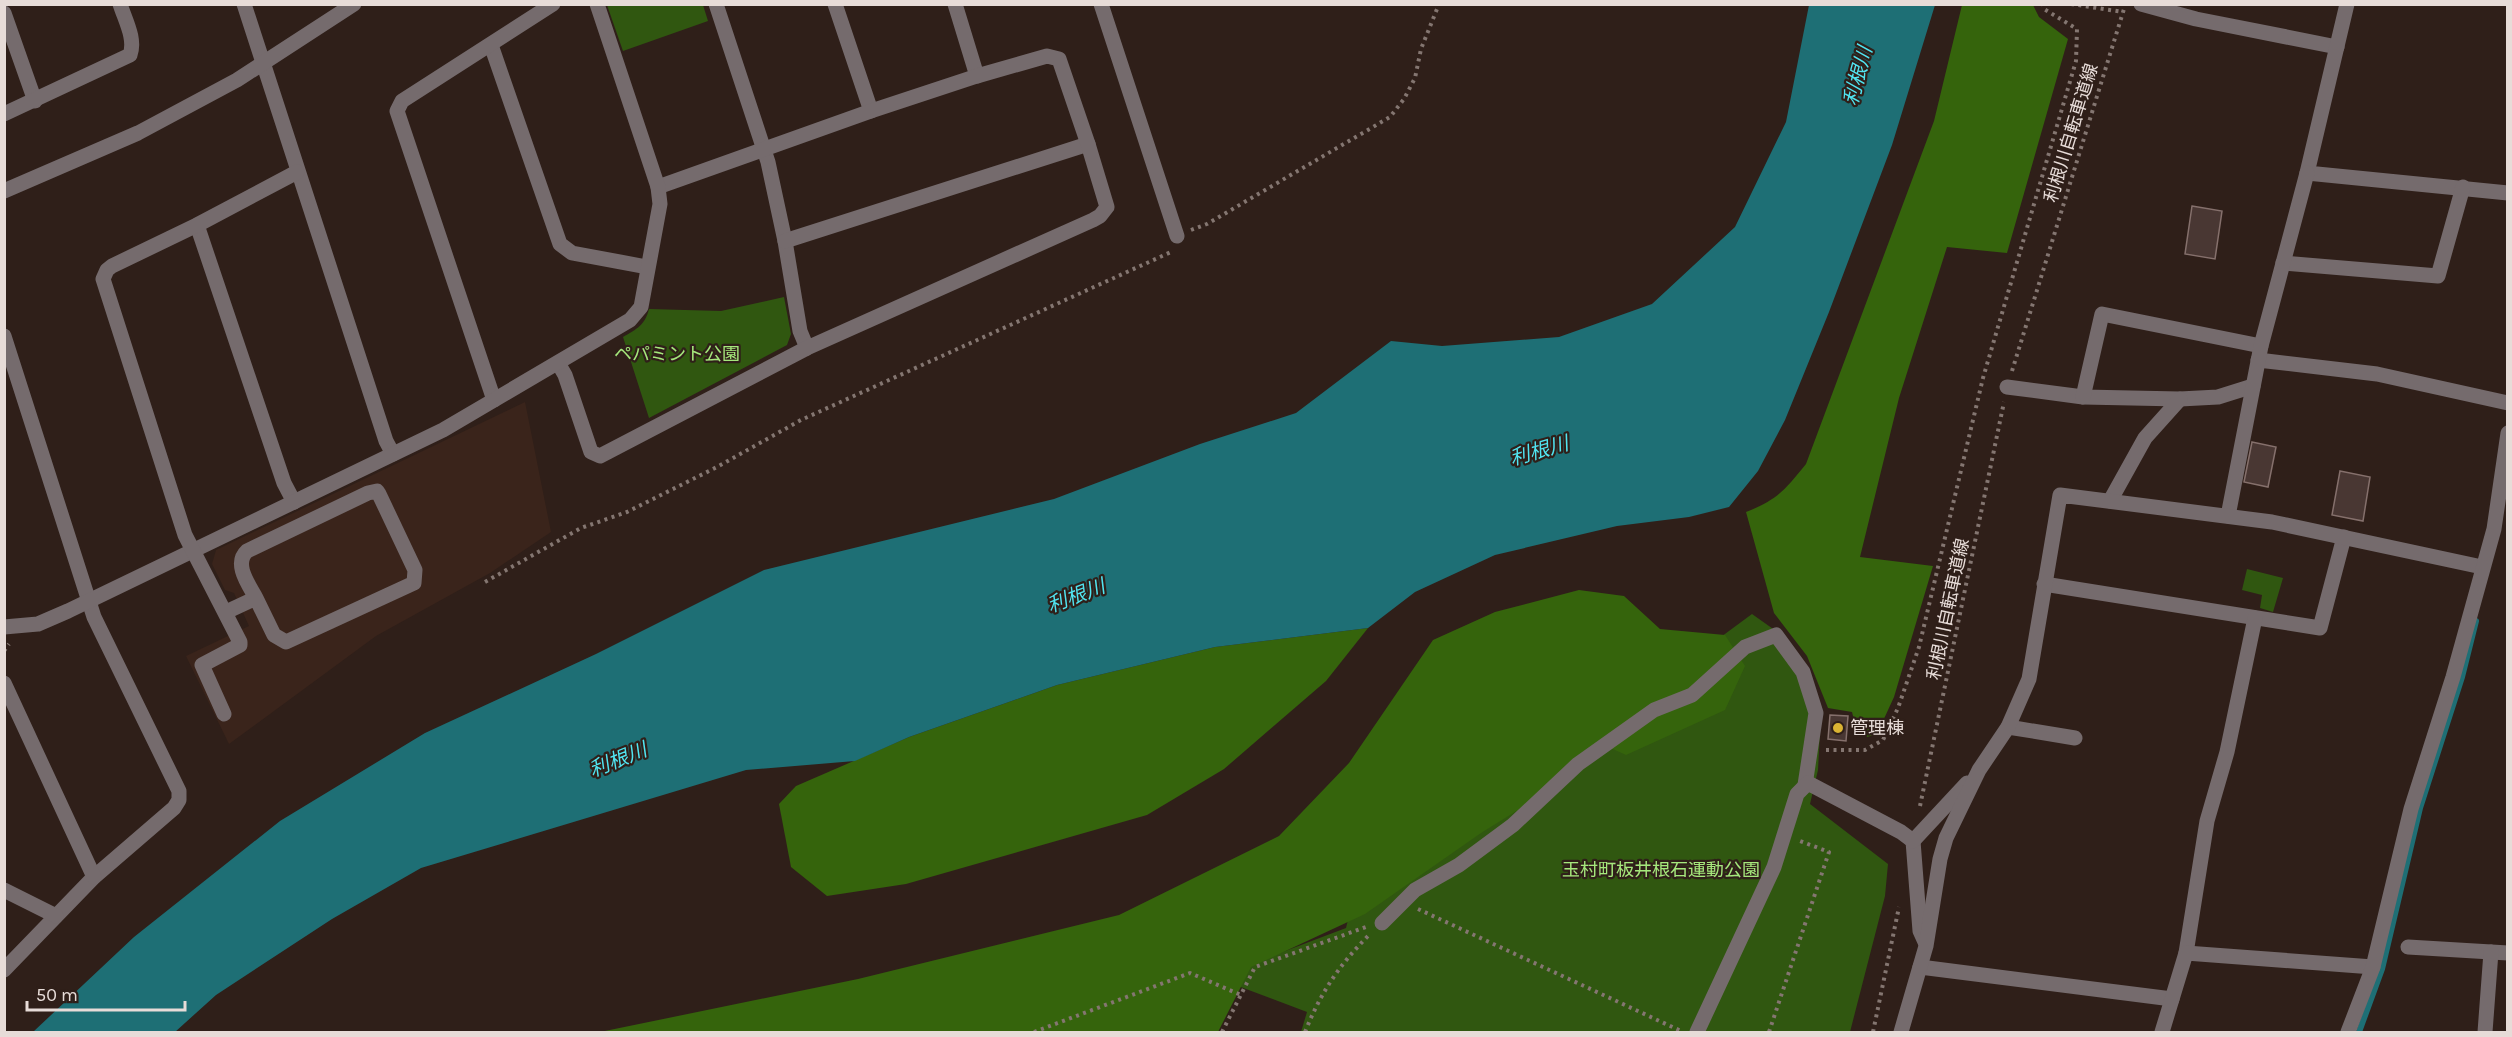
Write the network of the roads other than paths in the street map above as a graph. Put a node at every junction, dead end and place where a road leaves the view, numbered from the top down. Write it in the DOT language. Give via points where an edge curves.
graph roads {
  1 [pos="120,4"];
  2 [pos="244,4"];
  3 [pos="354,4"];
  4 [pos="553,4"];
  5 [pos="597,4"];
  6 [pos="716,4"];
  7 [pos="835,4"];
  8 [pos="955,4"];
  9 [pos="1101,4"];
  10 [pos="2141,4"];
  11 [pos="2347,4"];
  12 [pos="4,13"];
  13 [pos="491,45"];
  14 [pos="2337,46"];
  15 [pos="264,64"];
  16 [pos="977,76"];
  17 [pos="34,100"];
  18 [pos="871,111"];
  19 [pos="4,114"];
  20 [pos="1088,144"];
  21 [pos="763,148"];
  22 [pos="297,172"];
  23 [pos="2307,173"];
  24 [pos="658,187"];
  25 [pos="2463,187"];
  26 [pos="4,191"];
  27 [pos="2508,193"];
  28 [pos="197,225"];
  29 [pos="1177,236"];
  30 [pos="785,241"];
  31 [pos="2283,263"];
  32 [pos="647,267"];
  33 [pos="4,336"];
  34 [pos="807,348"];
  35 [pos="2260,353"];
  36 [pos="558,363"];
  37 [pos="2009,380"];
  38 [pos="2253,386"];
  39 [pos="2083,397"];
  40 [pos="2180,399"];
  41 [pos="494,400"];
  42 [pos="2508,403"];
  43 [pos="2508,434"];
  44 [pos="393,454"];
  45 [pos="2110,501"];
  46 [pos="294,502"];
  47 [pos="2228,516"];
  48 [pos="2344,537"];
  49 [pos="194,551"];
  50 [pos="2482,567"];
  51 [pos="2044,584"];
  52 [pos="256,598"];
  53 [pos="90,600"];
  54 [pos="226,612"];
  55 [pos="2255,618"];
  56 [pos="4,627"];
  57 [pos="4,683"];
  58 [pos="224,714"];
  59 [pos="2008,727"];
  60 [pos="2075,738"];
  61 [pos="1979,770"];
  62 [pos="1804,785"];
  63 [pos="1913,842"];
  64 [pos="94,877"];
  65 [pos="4,890"];
  66 [pos="56,916"];
  67 [pos="1382,923"];
  68 [pos="1926,945"];
  69 [pos="2408,947"];
  70 [pos="2491,952"];
  71 [pos="2186,953"];
  72 [pos="2508,953"];
  73 [pos="1920,967"];
  74 [pos="2373,967"];
  75 [pos="4,970"];
  76 [pos="2172,999"];
  77 [pos="1697,1032"];
  78 [pos="1901,1032"];
  79 [pos="2162,1032"];
  80 [pos="2348,1032"];
  81 [pos="2485,1032"];
  1 -- 17 [label="street" via="131,39 130,55"];
  2 -- 15 [label="street"];
  3 -- 15 [label="street"];
  4 -- 13 [label="street"];
  5 -- 24 [label="street"];
  6 -- 21 [label="street"];
  7 -- 18 [label="street"];
  8 -- 16 [label="street"];
  9 -- 29 [label="street"];
  10 -- 14 [label="street" via="2196,19"];
  11 -- 14 [label="street"];
  12 -- 17 [label="street"];
  13 -- 32 [label="street" via="560,244 572,253"];
  13 -- 41 [label="street" via="402,101 397,111"];
  14 -- 23 [label="street"];
  15 -- 22 [label="street"];
  15 -- 26 [label="street" via="138,133"];
  16 -- 18 [label="street"];
  16 -- 20 [label="street" via="1047,56 1059,59"];
  17 -- 19 [label="street"];
  18 -- 21 [label="street"];
  20 -- 30 [label="street"];
  20 -- 34 [label="street" via="1107,202 1100,216"];
  21 -- 24 [label="street"];
  21 -- 30 [label="street"];
  22 -- 28 [label="street"];
  22 -- 44 [label="street"];
  23 -- 25 [label="street"];
  23 -- 31 [label="street"];
  24 -- 32 [label="street" via="660,204"];
  25 -- 27 [label="street"];
  25 -- 31 [label="street" via="2438,276"];
  28 -- 46 [label="street" via="284,483"];
  28 -- 49 [label="street" via="112,266 103,279 185,536"];
  30 -- 34 [label="street" via="800,331"];
  31 -- 35 [label="street"];
  32 -- 36 [label="street" via="641,307 636,313 620,327"];
  33 -- 53 [label="street"];
  34 -- 36 [label="street" via="600,456 591,452"];
  35 -- 38 [label="street"];
  35 -- 39 [label="street" via="2102,314"];
  35 -- 42 [label="street"];
  36 -- 41 [label="street"];
  37 -- 39 [label="street"];
  38 -- 40 [label="street" via="2218,397"];
  38 -- 47 [label="street"];
  39 -- 40 [label="street"];
  40 -- 45 [label="street" via="2145,438"];
  41 -- 44 [label="street"];
  43 -- 50 [label="street" via="2494,529"];
  44 -- 46 [label="street"];
  45 -- 47 [label="street"];
  45 -- 51 [label="street" via="2060,495"];
  46 -- 49 [label="street"];
  47 -- 48 [label="street"];
  48 -- 50 [label="street"];
  48 -- 55 [label="street" via="2320,628"];
  49 -- 53 [label="street"];
  49 -- 54 [label="street"];
  50 -- 74 [label="street" via="2453,677 2411,809"];
  51 -- 55 [label="street"];
  51 -- 59 [label="street" via="2029,679"];
  52 -- 52 [label="street" via="274,635 286,642 414,583 415,570 380,494 368,493 247,551 241,568"];
  52 -- 54 [label="street"];
  53 -- 56 [label="street" via="38,624"];
  53 -- 64 [label="street" via="94,617 179,791 174,808"];
  54 -- 58 [label="street" via="240,645 202,665"];
  55 -- 71 [label="street" via="2227,752 2207,821"];
  57 -- 64 [label="street"];
  59 -- 60 [label="street"];
  59 -- 61 [label="street"];
  61 -- 63 [label="street"];
  61 -- 68 [label="street" via="1946,838"];
  62 -- 63 [label="street" via="1808,783"];
  62 -- 67 [label="street" via="1816,713 1803,672 1776,635 1745,647 1692,695 1654,710 1578,764 1513,825 1459,865 1415,890"];
  62 -- 77 [label="street" via="1797,794 1774,867"];
  63 -- 68 [label="street" via="1920,931"];
  64 -- 66 [label="street"];
  65 -- 66 [label="street"];
  66 -- 75 [label="street"];
  68 -- 73 [label="street"];
  69 -- 70 [label="street"];
  70 -- 72 [label="street"];
  70 -- 81 [label="street"];
  71 -- 74 [label="street"];
  71 -- 76 [label="street"];
  73 -- 76 [label="street"];
  73 -- 78 [label="street"];
  74 -- 80 [label="street"];
  76 -- 79 [label="street"];
}
